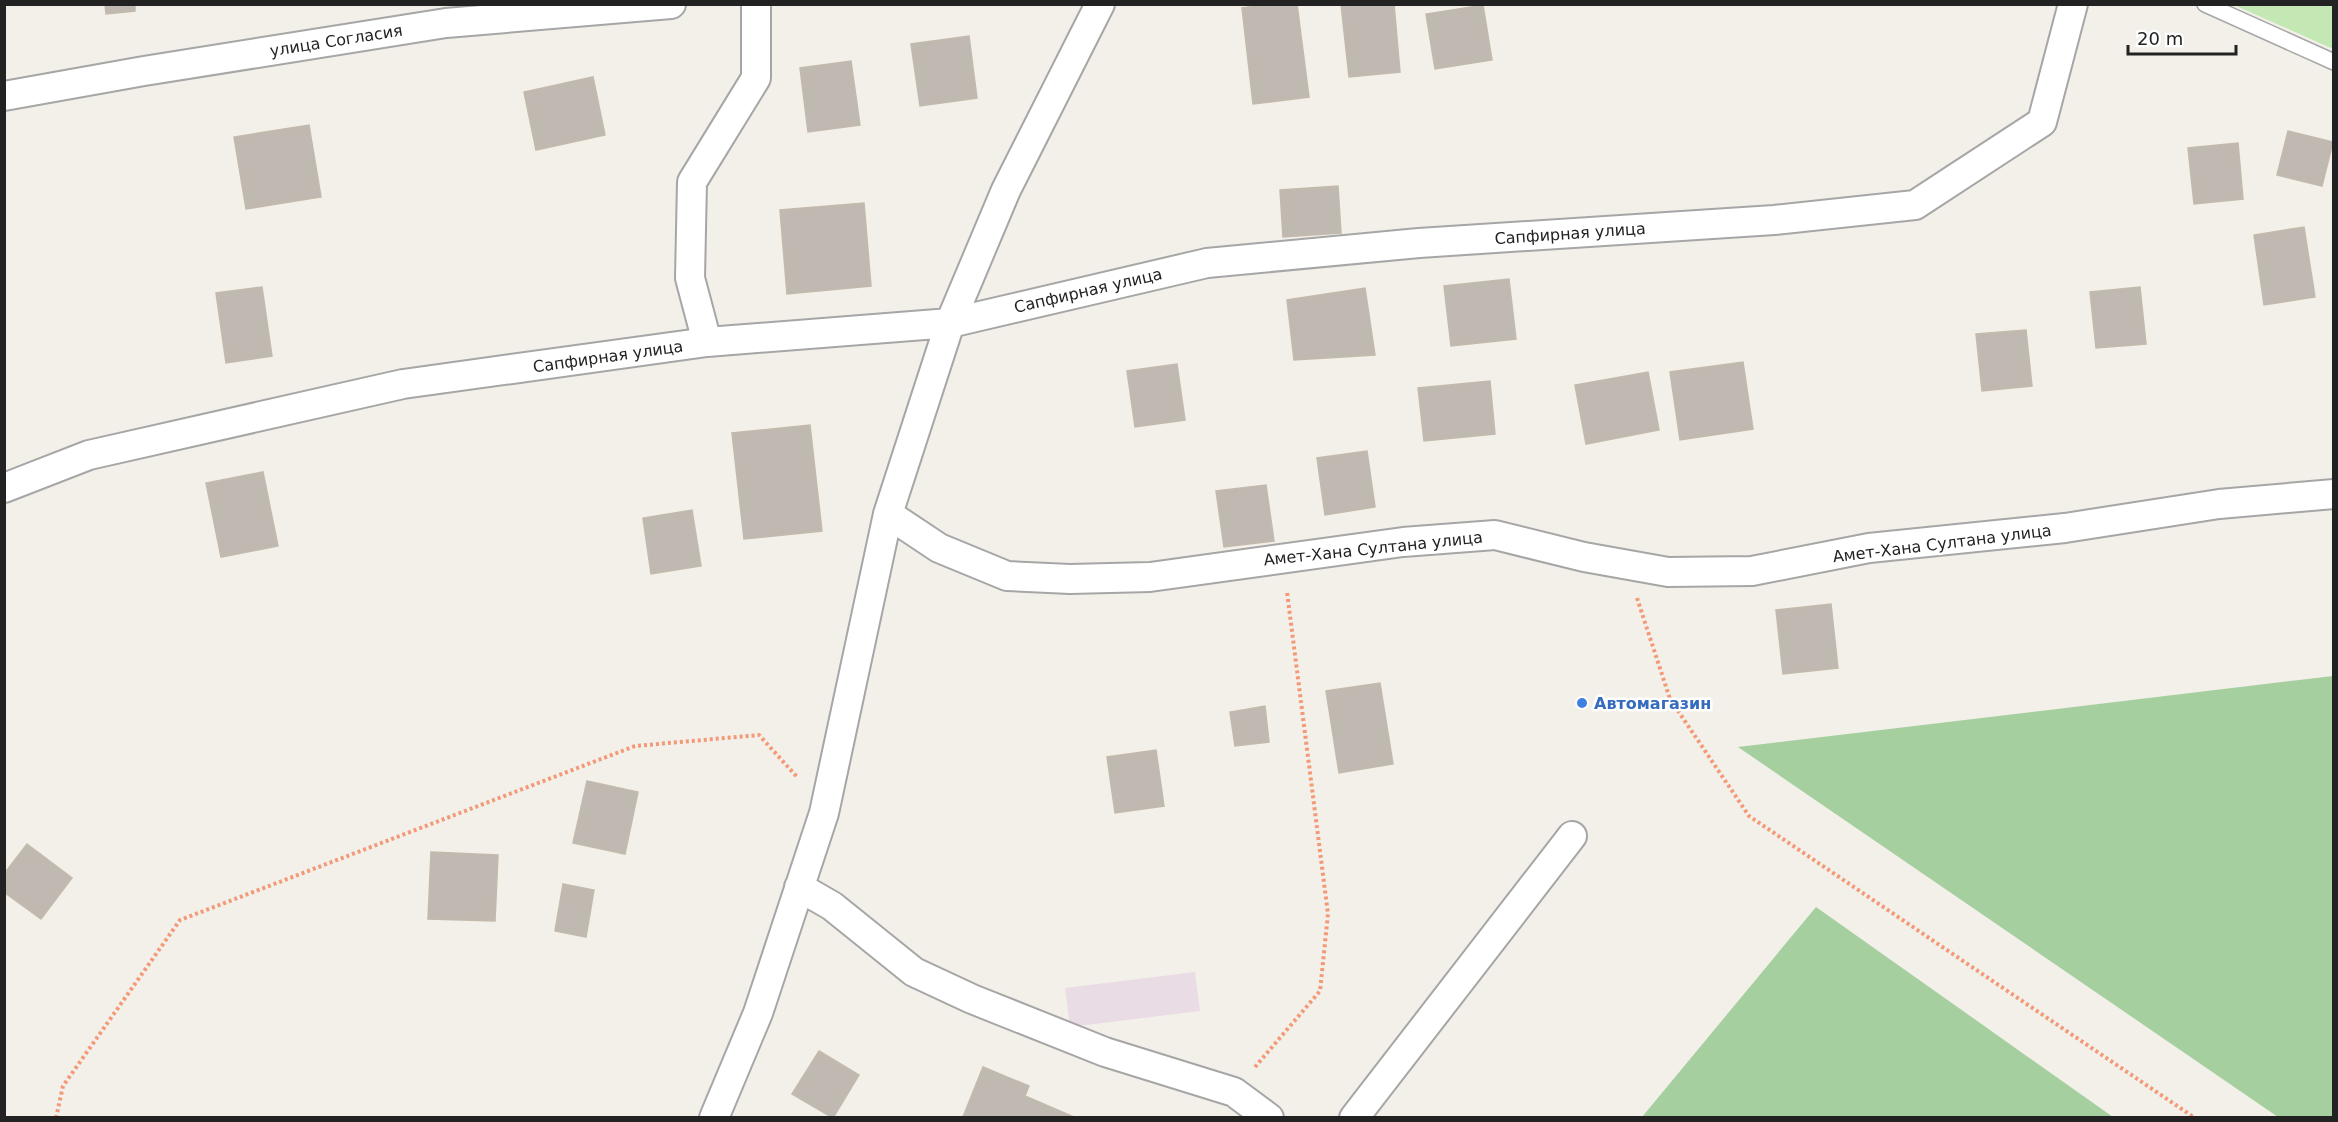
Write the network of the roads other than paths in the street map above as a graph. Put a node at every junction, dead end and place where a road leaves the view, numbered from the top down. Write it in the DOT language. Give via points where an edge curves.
graph roads {
  1 [pos="671,4"];
  2 [pos="756,4"];
  3 [pos="1100,4"];
  4 [pos="2073,4"];
  5 [pos="2205,4"];
  6 [pos="2334,62"];
  7 [pos="4,96"];
  8 [pos="950,323"];
  9 [pos="707,342"];
  10 [pos="4,488"];
  11 [pos="2334,494"];
  12 [pos="888,514"];
  13 [pos="1572,836"];
  14 [pos="799,887"];
  15 [pos="714,1118"];
  16 [pos="1269,1118"];
  17 [pos="1354,1118"];
  1 -- 7 [label="street, улица Согласия" via="446,22"];
  2 -- 9 [label="street" via="756,78 692,182 690,278"];
  3 -- 8 [label="street" via="1006,190"];
  4 -- 8 [label="street, Сапфирная улица" via="2042,122 1915,205 1774,220 1419,243 1207,263"];
  5 -- 6 [label="lane"];
  8 -- 9 [label="street, Сапфирная улица"];
  8 -- 12 [label="street"];
  9 -- 10 [label="street, Сапфирная улица" via="403,384 89,455"];
  11 -- 12 [label="street, Амет-Хана Султана улица" via="2219,504 2065,528 1869,548 1752,571 1668,572 1495,535 1403,542 1150,577 1007,576 939,548"];
  12 -- 14 [label="street" via="825,808"];
  13 -- 17 [label="street"];
  14 -- 15 [label="street" via="758,1013"];
  14 -- 16 [label="street" via="832,906 914,972 1105,1052 1234,1092"];
}
